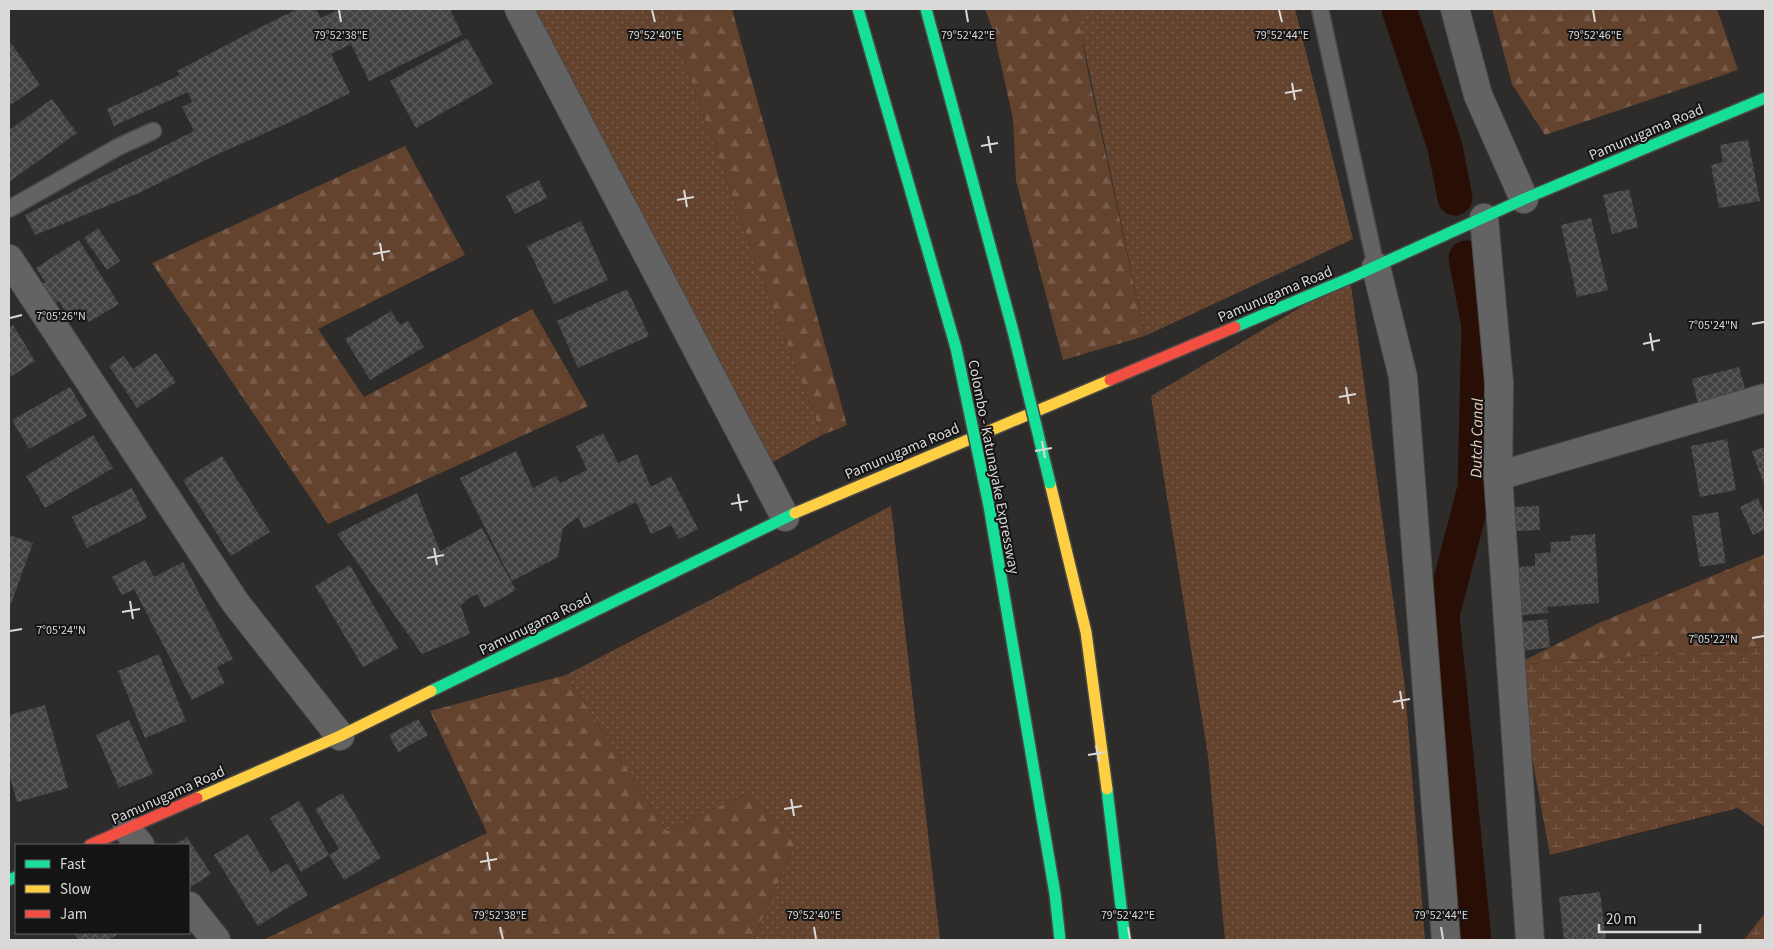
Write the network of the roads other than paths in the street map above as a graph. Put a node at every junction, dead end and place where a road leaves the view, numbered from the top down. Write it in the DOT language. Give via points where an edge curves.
graph roads {
  1 [pos="519,9"];
  2 [pos="858,9"];
  3 [pos="926,9"];
  4 [pos="1320,9"];
  5 [pos="1455,9"];
  6 [pos="1765,98"];
  7 [pos="153,130"];
  8 [pos="1524,199"];
  9 [pos="9,209"];
  10 [pos="1484,218"];
  11 [pos="9,259"];
  12 [pos="1376,267"];
  13 [pos="1765,398"];
  14 [pos="1498,476"];
  15 [pos="785,517"];
  16 [pos="340,736"];
  17 [pos="134,837"];
  18 [pos="96,844"];
  19 [pos="190,907"];
  20 [pos="216,940"];
  21 [pos="1060,940"];
  22 [pos="1125,940"];
  23 [pos="1446,940"];
  24 [pos="1530,940"];
  1 -- 15 [label="street"];
  2 -- 21 [label="main road, Colombo - Katunayake Expressway, bridge" via="956,348 989,506"];
  3 -- 22 [label="main road, bridge" via="1013,331 1086,632"];
  4 -- 12 [label="lane"];
  5 -- 8 [label="street" via="1478,94"];
  6 -- 8 [label="main road, Pamunugama Road"];
  7 -- 9 [label="lane"];
  8 -- 10 [label="main road, Pamunugama Road"];
  10 -- 12 [label="main road, Pamunugama Road"];
  10 -- 14 [label="street" via="1499,383"];
  11 -- 16 [label="street" via="235,602"];
  12 -- 15 [label="main road, Pamunugama Road"];
  12 -- 23 [label="street" via="1403,377"];
  13 -- 14 [label="street"];
  14 -- 24 [label="street"];
  15 -- 16 [label="main road, Pamunugama Road"];
  16 -- 17 [label="main road, Pamunugama Road"];
  17 -- 18 [label="main road, Pamunugama Road"];
  19 -- 20 [label="street"];
}
